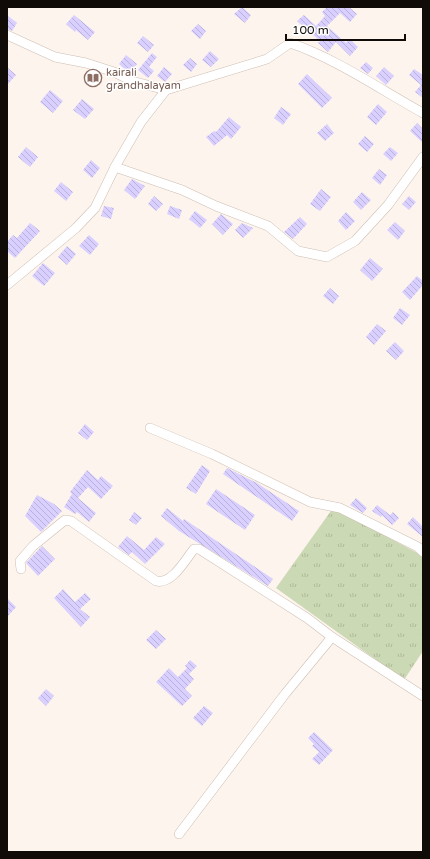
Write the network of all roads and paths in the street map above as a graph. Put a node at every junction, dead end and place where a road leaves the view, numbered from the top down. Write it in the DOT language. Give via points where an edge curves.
graph roads {
  1 [pos="8,37"];
  2 [pos="166,90"];
  3 [pos="423,112"];
  4 [pos="423,157"];
  5 [pos="115,167"];
  6 [pos="7,285"];
  7 [pos="150,428"];
  8 [pos="423,552"];
  9 [pos="22,569"];
  10 [pos="332,637"];
  11 [pos="423,696"];
  12 [pos="179,834"];
  1 -- 2 [label="street" via="55,57 86,63 132,81"];
  2 -- 3 [label="street" via="267,59 290,43 342,67"];
  2 -- 5 [label="street" via="141,122"];
  4 -- 5 [label="street" via="388,205 355,241 327,257 298,251 268,226 182,190"];
  5 -- 6 [label="street" via="104,193 86,218"];
  7 -- 8 [label="street" via="212,454 310,502 340,508 418,547"];
  9 -- 10 [label="street" via="20,561 33,546 66,520 160,582 172,576 194,549 199,549 307,618"];
  10 -- 11 [label="street"];
  10 -- 12 [label="street" via="285,694"];
}
